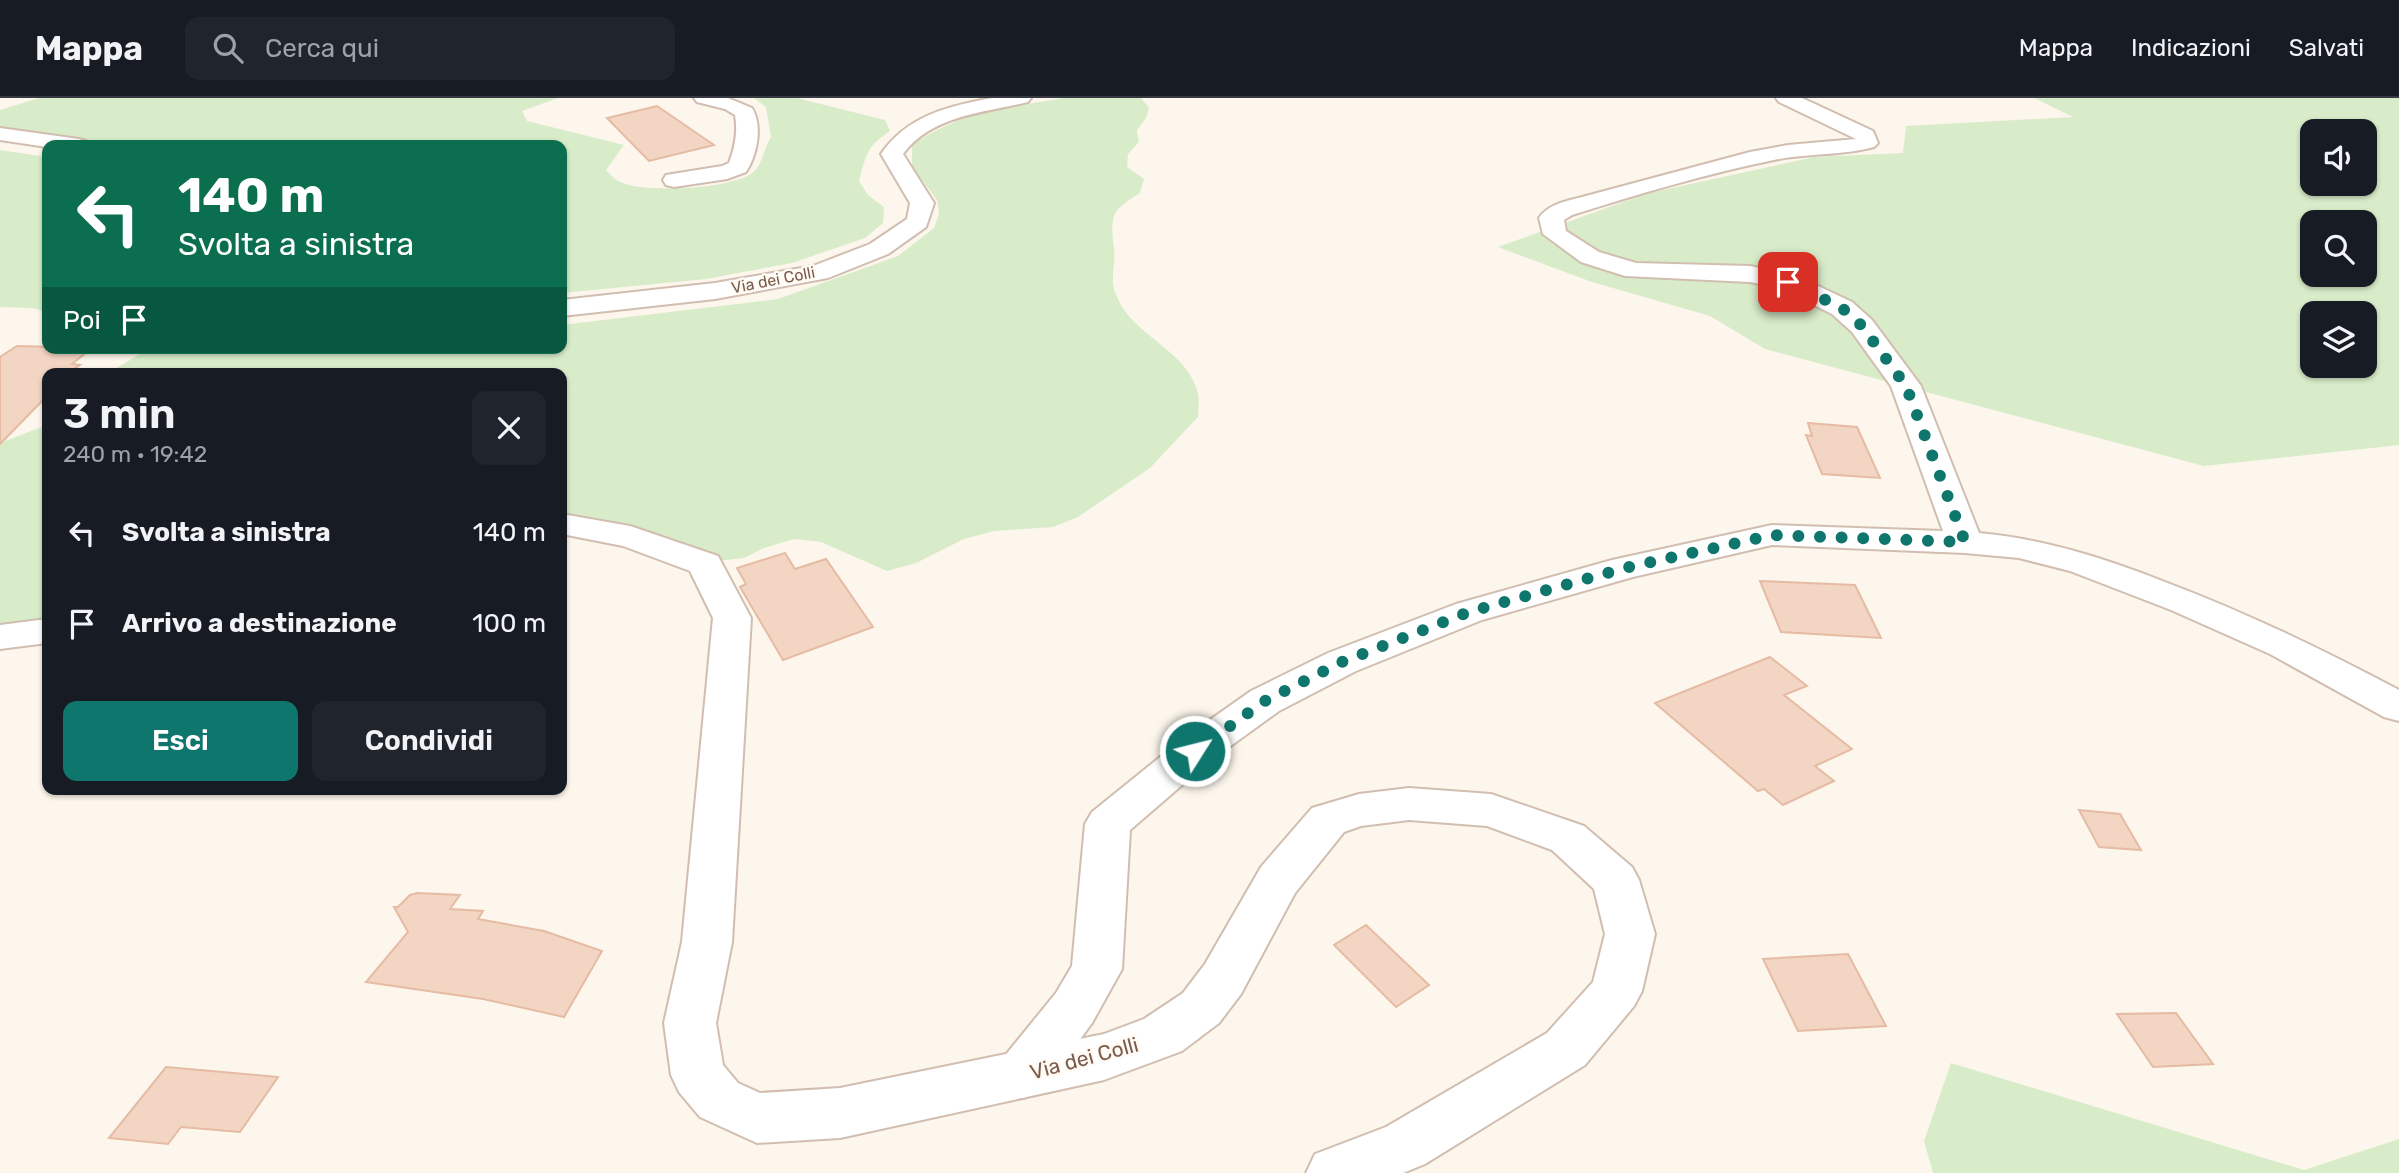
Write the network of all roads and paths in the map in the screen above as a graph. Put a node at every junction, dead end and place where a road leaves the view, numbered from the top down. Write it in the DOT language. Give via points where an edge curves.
graph roads {
  1 [pos="704,98"];
  2 [pos="1021,98"];
  3 [pos="1786,98"];
  4 [pos="0,134"];
  5 [pos="43,140"];
  6 [pos="674,180"];
  7 [pos="567,307"];
  8 [pos="567,524"];
  9 [pos="1965,542"];
  10 [pos="42,632"];
  11 [pos="0,637"];
  12 [pos="2399,708"];
  13 [pos="1023,1074"];
  14 [pos="1335,1173"];
  1 -- 6 [label="street" via="745,112 749,125 742,158 738,167 727,172"];
  2 -- 7 [label="street, Via dei Colli" via="958,112 916,127 901,138 892,154 922,203 918,222 879,250 819,273 715,291"];
  3 -- 9 [label="street" via="1866,135 1867,143 1790,150 1662,179 1563,210 1551,218 1555,234 1590,257 1634,271 1750,274 1788,282 1842,308 1862,326 1906,386"];
  4 -- 5 [label="street"];
  8 -- 13 [label="street, Via dei Colli" via="637,537 705,564 732,618 708,942 690,1023 698,1074 719,1100 757,1118 839,1114"];
  9 -- 12 [label="street" via="2019,547 2083,563 2284,645"];
  9 -- 13 [label="street" via="1772,535 1697,551 1469,612 1342,662 1265,701 1195,751 1108,824 1097,969 1074,1008"];
  10 -- 11 [label="street"];
  13 -- 14 [label="street, Via dei Colli" via="1104,1057 1163,1035 1201,1008 1223,979 1278,880 1328,820 1359,810 1409,804 1491,810 1568,838 1615,880 1630,934 1616,991 1566,1049 1405,1146"];
}
